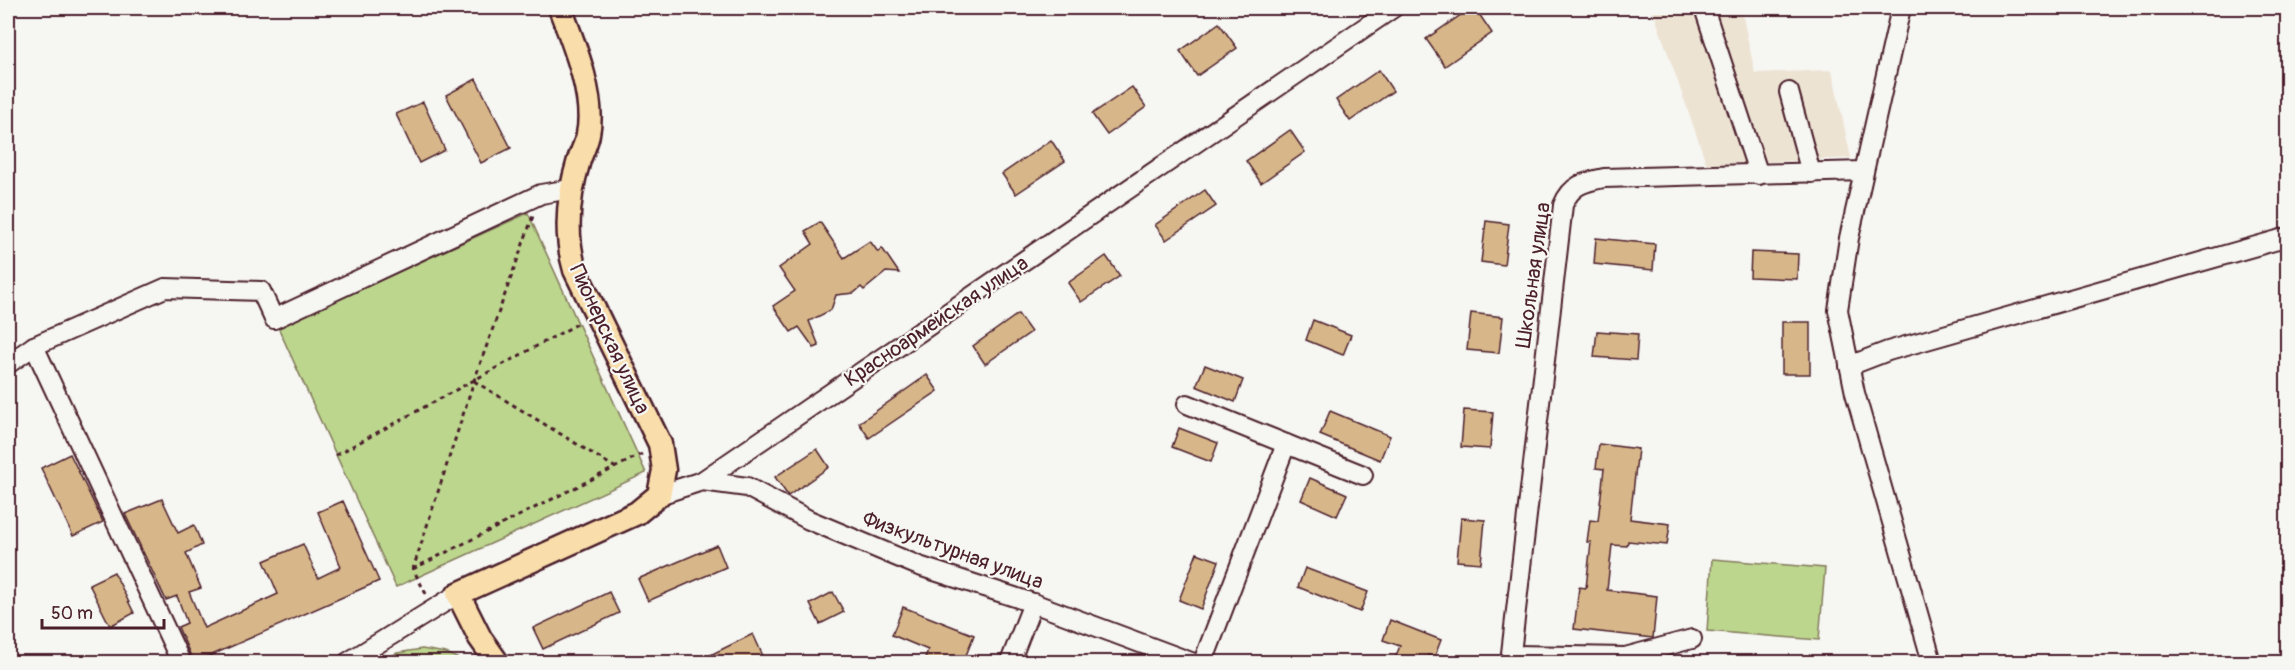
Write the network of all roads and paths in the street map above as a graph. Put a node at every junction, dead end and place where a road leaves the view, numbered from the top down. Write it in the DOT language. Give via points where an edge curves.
graph roads {
  1 [pos="560,8"];
  2 [pos="1393,8"];
  3 [pos="1704,8"];
  4 [pos="1901,8"];
  5 [pos="1789,92"];
  6 [pos="1864,171"];
  7 [pos="1811,173"];
  8 [pos="1759,175"];
  9 [pos="571,189"];
  10 [pos="541,194"];
  11 [pos="2288,237"];
  12 [pos="596,314"];
  13 [pos="34,346"];
  14 [pos="8,364"];
  15 [pos="1850,366"];
  16 [pos="474,381"];
  17 [pos="1187,404"];
  18 [pos="660,444"];
  19 [pos="1286,444"];
  20 [pos="336,455"];
  21 [pos="616,468"];
  22 [pos="1363,475"];
  23 [pos="702,481"];
  24 [pos="659,495"];
  25 [pos="413,569"];
  26 [pos="458,594"];
  27 [pos="1033,603"];
  28 [pos="433,609"];
  29 [pos="1692,639"];
  30 [pos="1510,659"];
  31 [pos="181,663"];
  32 [pos="348,663"];
  33 [pos="497,663"];
  34 [pos="1010,663"];
  35 [pos="1191,663"];
  36 [pos="1203,663"];
  37 [pos="1932,663"];
  1 -- 9 [label="main road, Пионерская улица" via="589,106 589,133"];
  2 -- 23 [label="street, Красноармейская улица"];
  3 -- 8 [label="street"];
  4 -- 6 [label="street"];
  5 -- 7 [label="street"];
  6 -- 7 [label="street, Школьная улица"];
  6 -- 15 [label="street" via="1838,310"];
  7 -- 8 [label="street, Школьная улица"];
  8 -- 30 [label="street, Школьная улица" via="1604,178 1576,185 1567,193 1550,306"];
  9 -- 10 [label="street"];
  9 -- 12 [label="main road, Пионерская улица" via="570,254"];
  10 -- 13 [label="street" via="274,319 261,291 165,288"];
  10 -- 16 [label="path"];
  11 -- 15 [label="street" via="1888,351"];
  12 -- 16 [label="path"];
  12 -- 18 [label="main road, Пионерская улица"];
  13 -- 14 [label="street"];
  13 -- 31 [label="street"];
  15 -- 37 [label="street"];
  16 -- 20 [label="path"];
  16 -- 21 [label="path"];
  16 -- 25 [label="path"];
  17 -- 19 [label="street"];
  18 -- 21 [label="path"];
  18 -- 24 [label="main road, Пионерская улица" via="664,470"];
  19 -- 22 [label="street"];
  19 -- 36 [label="street"];
  21 -- 25 [label="path"];
  23 -- 24 [label="street, Красноармейская улица"];
  23 -- 27 [label="street, Физкультурная улица" via="747,487 809,520 919,566"];
  24 -- 26 [label="main road, Красноармейская улица" via="637,513"];
  25 -- 28 [label="path"];
  26 -- 28 [label="street"];
  26 -- 33 [label="main road"];
  27 -- 34 [label="street"];
  27 -- 35 [label="street, Физкультурная улица"];
  28 -- 32 [label="street"];
  29 -- 30 [label="street" via="1625,657"];
}
